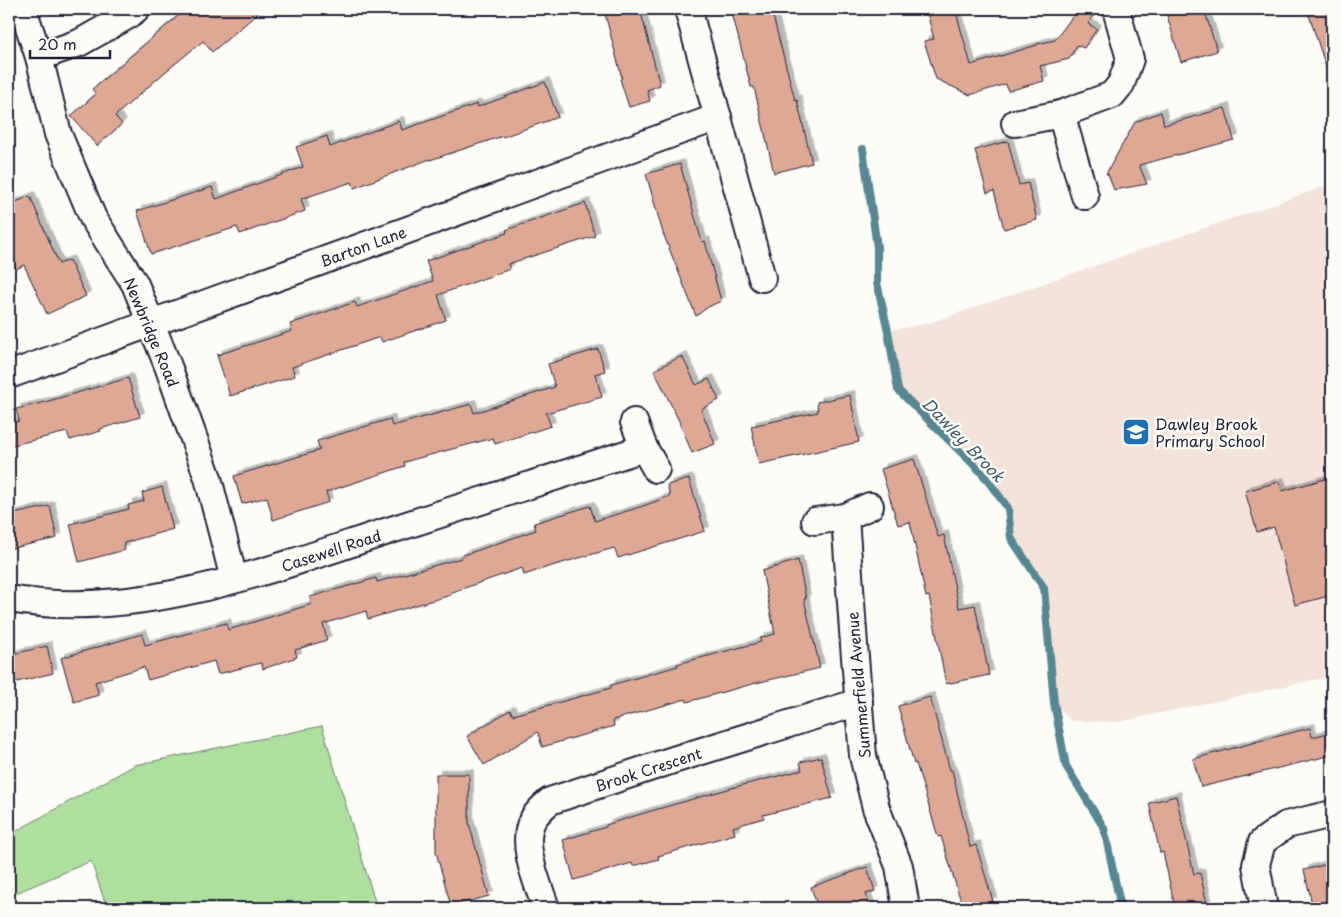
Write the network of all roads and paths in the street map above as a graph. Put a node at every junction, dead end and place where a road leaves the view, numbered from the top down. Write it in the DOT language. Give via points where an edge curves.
graph roads {
  1 [pos="23,9"];
  2 [pos="136,9"];
  3 [pos="688,9"];
  4 [pos="1116,9"];
  5 [pos="39,57"];
  6 [pos="1061,114"];
  7 [pos="718,117"];
  8 [pos="1015,123"];
  9 [pos="1085,196"];
  10 [pos="762,278"];
  11 [pos="151,323"];
  12 [pos="9,375"];
  13 [pos="634,422"];
  14 [pos="870,506"];
  15 [pos="845,516"];
  16 [pos="815,521"];
  17 [pos="234,579"];
  18 [pos="9,599"];
  19 [pos="859,702"];
  20 [pos="1332,814"];
  21 [pos="546,908"];
  22 [pos="906,908"];
  23 [pos="1264,908"];
  1 -- 5 [label="street, Newbridge Road"];
  2 -- 5 [label="street" via="79,43"];
  3 -- 7 [label="street"];
  4 -- 6 [label="street" via="1130,59 1121,84 1112,94"];
  5 -- 11 [label="street, Newbridge Road" via="58,134 93,218 135,284"];
  6 -- 8 [label="street"];
  6 -- 9 [label="street"];
  7 -- 10 [label="street"];
  7 -- 11 [label="street, Barton Lane"];
  11 -- 12 [label="street, Barton Lane"];
  11 -- 17 [label="street, Newbridge Road" via="208,478"];
  13 -- 17 [label="street, Casewell Road" via="650,458"];
  14 -- 15 [label="street"];
  15 -- 16 [label="street"];
  15 -- 19 [label="street, Summerfield Avenue"];
  17 -- 18 [label="street, Casewell Road" via="139,600 88,604"];
  19 -- 21 [label="street, Brook Crescent" via="550,801 540,810 528,834 528,850"];
  19 -- 22 [label="street, Summerfield Avenue" via="863,756 876,808 900,866"];
  20 -- 23 [label="street" via="1286,825 1262,842 1256,864"];
}
